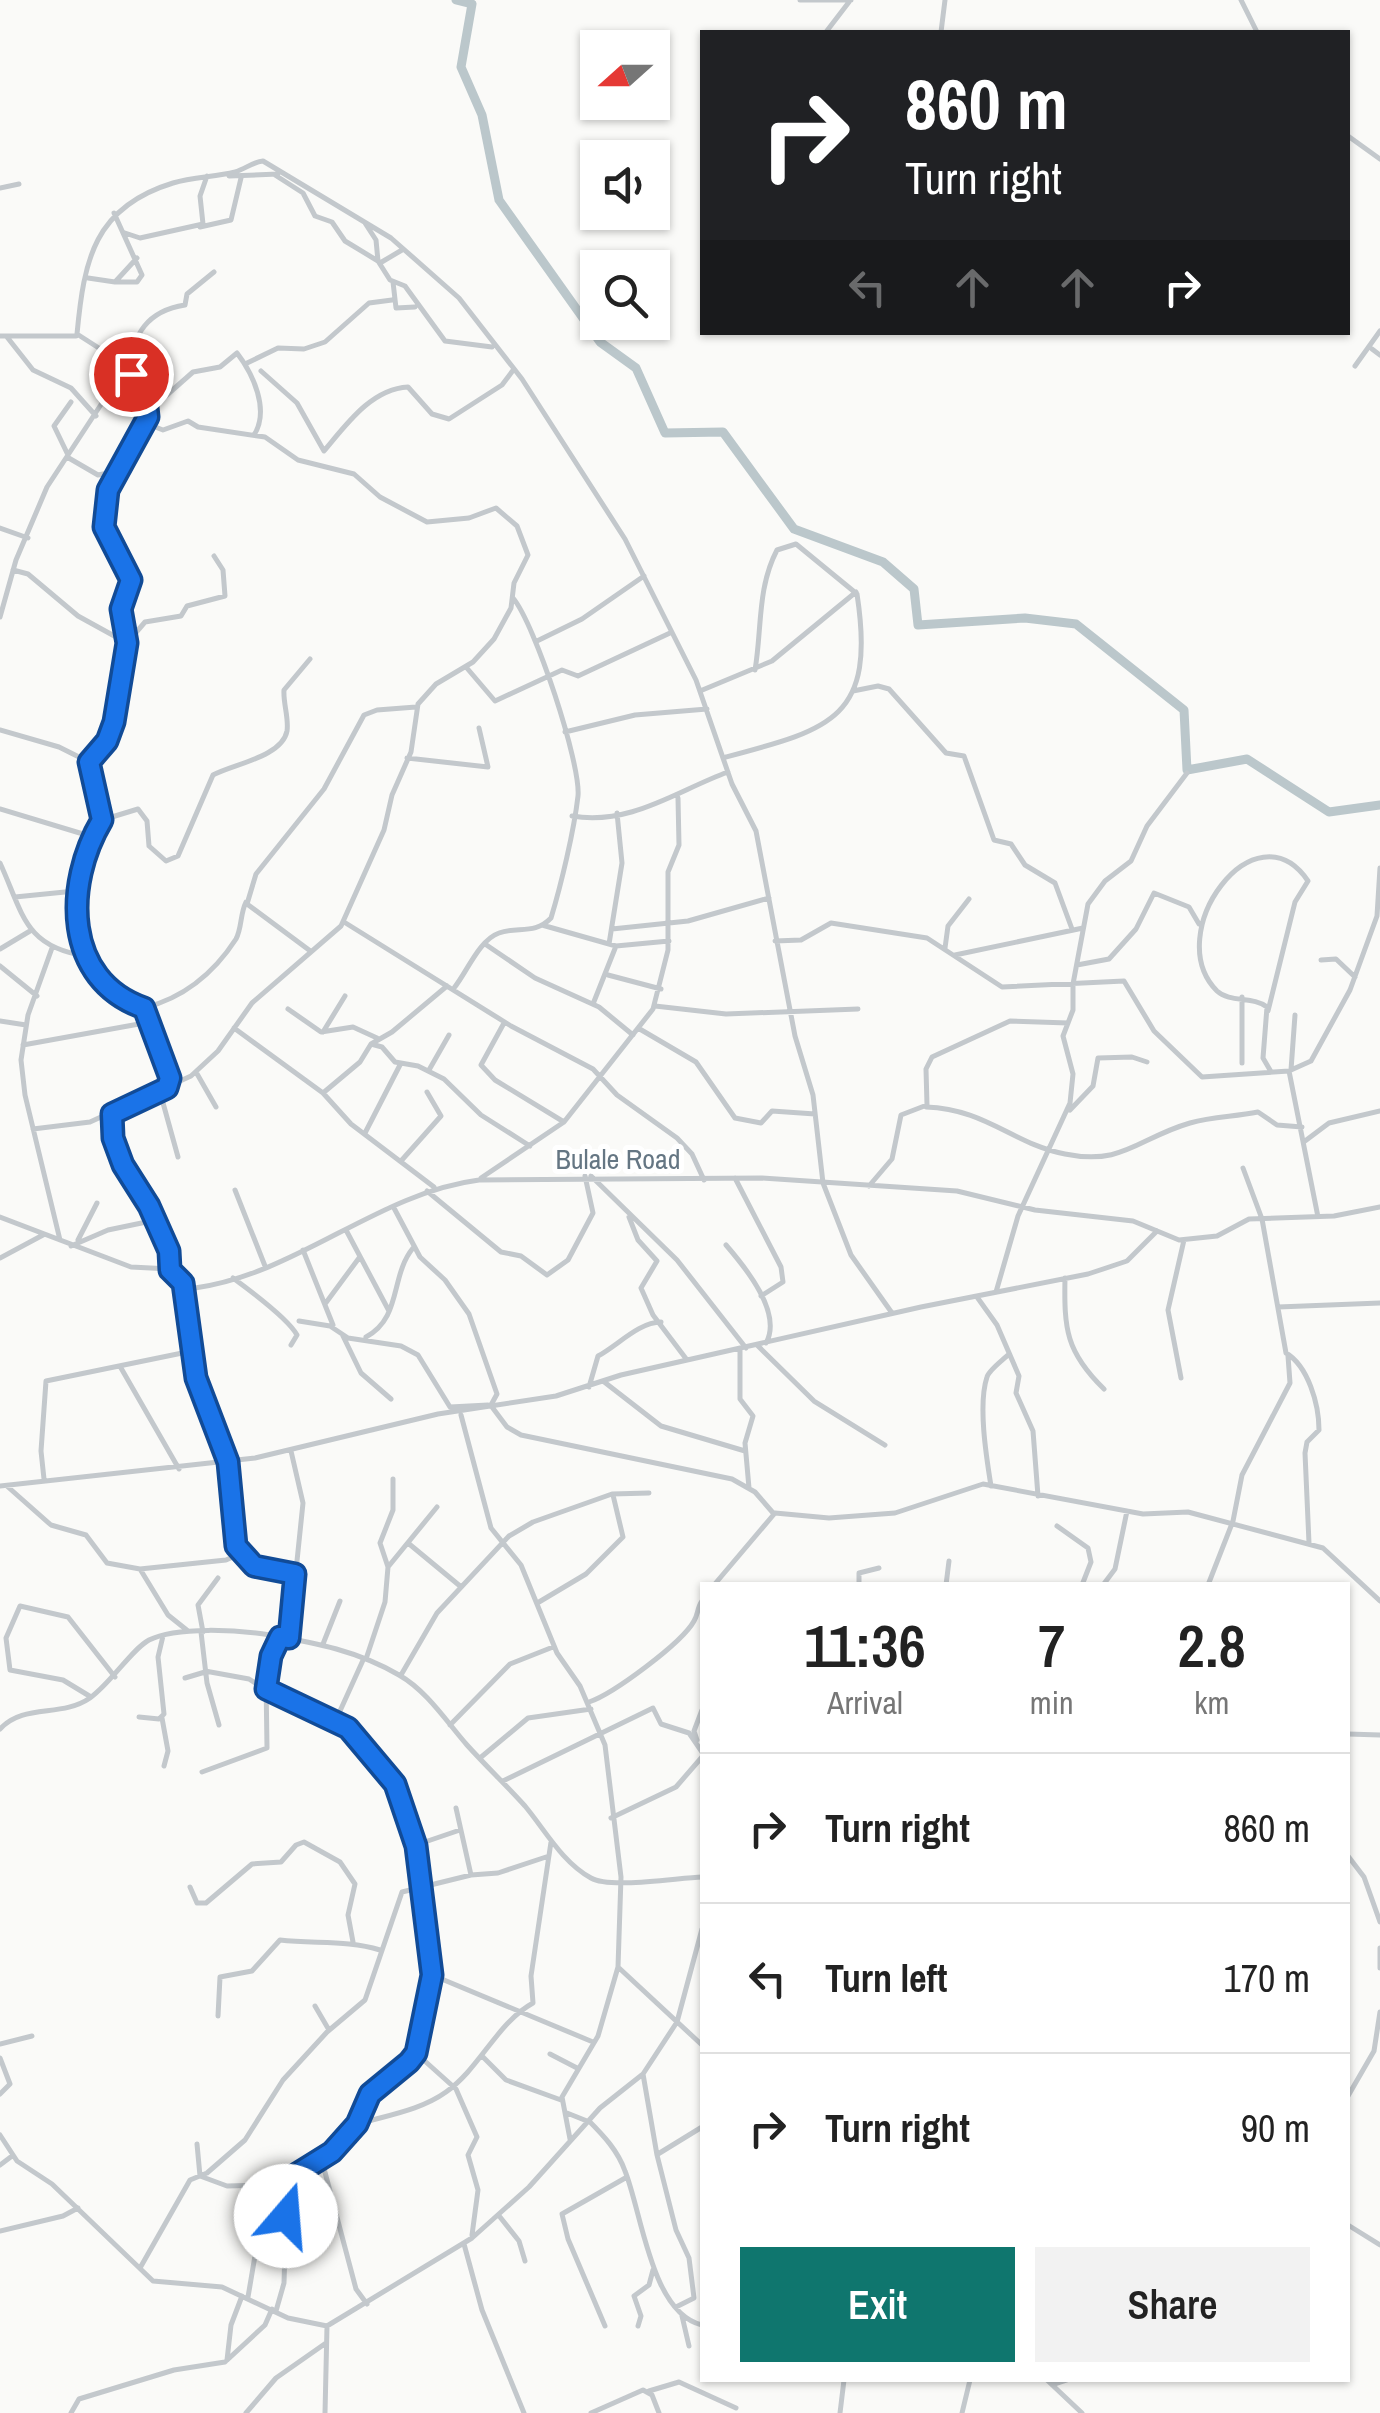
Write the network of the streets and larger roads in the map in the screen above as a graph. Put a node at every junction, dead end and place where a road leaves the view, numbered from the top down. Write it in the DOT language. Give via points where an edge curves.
graph roads {
  1 [pos="800,0"];
  2 [pos="851,0"];
  3 [pos="945,0"];
  4 [pos="1241,0"];
  5 [pos="828,30"];
  6 [pos="941,30"];
  7 [pos="1256,30"];
  8 [pos="1350,138"];
  9 [pos="1380,160"];
  10 [pos="285,173"];
  11 [pos="221,174"];
  12 [pos="274,175"];
  13 [pos="206,176"];
  14 [pos="240,178"];
  15 [pos="19,184"];
  16 [pos="0,188"];
  17 [pos="114,213"];
  18 [pos="364,221"];
  19 [pos="194,226"];
  20 [pos="125,234"];
  21 [pos="402,250"];
  22 [pos="137,258"];
  23 [pos="379,262"];
  24 [pos="214,272"];
  25 [pos="88,278"];
  26 [pos="115,282"];
  27 [pos="393,282"];
  28 [pos="392,300"];
  29 [pos="416,306"];
  30 [pos="1380,332"];
  31 [pos="78,336"];
  32 [pos="4,337"];
  33 [pos="495,348"];
  34 [pos="1372,349"];
  35 [pos="1380,355"];
  36 [pos="245,364"];
  37 [pos="1355,366"];
  38 [pos="124,369"];
  39 [pos="514,369"];
  40 [pos="261,371"];
  41 [pos="71,402"];
  42 [pos="149,410"];
  43 [pos="96,416"];
  44 [pos="145,423"];
  45 [pos="254,434"];
  46 [pos="67,456"];
  47 [pos="118,470"];
  48 [pos="0,528"];
  49 [pos="28,538"];
  50 [pos="214,556"];
  51 [pos="13,570"];
  52 [pos="644,576"];
  53 [pos="856,592"];
  54 [pos="513,598"];
  55 [pos="0,617"];
  56 [pos="670,633"];
  57 [pos="537,641"];
  58 [pos="127,643"];
  59 [pos="310,659"];
  60 [pos="466,667"];
  61 [pos="755,670"];
  62 [pos="548,676"];
  63 [pos="700,691"];
  64 [pos="853,691"];
  65 [pos="416,707"];
  66 [pos="708,709"];
  67 [pos="479,728"];
  68 [pos="0,730"];
  69 [pos="566,732"];
  70 [pos="408,758"];
  71 [pos="725,758"];
  72 [pos="89,762"];
  73 [pos="728,772"];
  74 [pos="1187,773"];
  75 [pos="678,798"];
  76 [pos="0,809"];
  77 [pos="616,813"];
  78 [pos="572,816"];
  79 [pos="102,820"];
  80 [pos="94,837"];
  81 [pos="0,863"];
  82 [pos="1380,868"];
  83 [pos="75,891"];
  84 [pos="15,897"];
  85 [pos="769,898"];
  86 [pos="969,899"];
  87 [pos="246,902"];
  88 [pos="344,922"];
  89 [pos="542,925"];
  90 [pos="667,925"];
  91 [pos="1200,925"];
  92 [pos="612,928"];
  93 [pos="1084,928"];
  94 [pos="1072,929"];
  95 [pos="30,931"];
  96 [pos="669,941"];
  97 [pos="775,942"];
  98 [pos="485,944"];
  99 [pos="612,946"];
  100 [pos="52,948"];
  101 [pos="946,948"];
  102 [pos="0,949"];
  103 [pos="310,950"];
  104 [pos="82,955"];
  105 [pos="955,955"];
  106 [pos="1321,960"];
  107 [pos="1077,965"];
  108 [pos="0,966"];
  109 [pos="608,975"];
  110 [pos="1355,976"];
  111 [pos="1073,984"];
  112 [pos="450,987"];
  113 [pos="661,989"];
  114 [pos="37,996"];
  115 [pos="344,996"];
  116 [pos="1242,997"];
  117 [pos="593,1004"];
  118 [pos="654,1006"];
  119 [pos="144,1008"];
  120 [pos="288,1009"];
  121 [pos="858,1009"];
  122 [pos="790,1011"];
  123 [pos="1268,1011"];
  124 [pos="1295,1015"];
  125 [pos="0,1021"];
  126 [pos="150,1022"];
  127 [pos="504,1022"];
  128 [pos="1068,1022"];
  129 [pos="26,1025"];
  130 [pos="234,1028"];
  131 [pos="638,1028"];
  132 [pos="323,1032"];
  133 [pos="450,1035"];
  134 [pos="632,1036"];
  135 [pos="374,1041"];
  136 [pos="23,1045"];
  137 [pos="1147,1062"];
  138 [pos="401,1063"];
  139 [pos="1242,1063"];
  140 [pos="428,1070"];
  141 [pos="1270,1070"];
  142 [pos="196,1072"];
  143 [pos="1291,1072"];
  144 [pos="600,1079"];
  145 [pos="164,1090"];
  146 [pos="428,1092"];
  147 [pos="323,1094"];
  148 [pos="926,1107"];
  149 [pos="216,1108"];
  150 [pos="1380,1111"];
  151 [pos="1068,1112"];
  152 [pos="112,1114"];
  153 [pos="815,1114"];
  154 [pos="564,1122"];
  155 [pos="1302,1126"];
  156 [pos="33,1129"];
  157 [pos="364,1133"];
  158 [pos="1305,1141"];
  159 [pos="530,1146"];
  160 [pos="1046,1148"];
  161 [pos="178,1157"];
  162 [pos="400,1162"];
  163 [pos="1243,1168"];
  164 [pos="588,1176"];
  165 [pos="735,1178"];
  166 [pos="478,1180"];
  167 [pos="704,1180"];
  168 [pos="823,1183"];
  169 [pos="434,1188"];
  170 [pos="868,1188"];
  171 [pos="235,1190"];
  172 [pos="427,1191"];
  173 [pos="97,1203"];
  174 [pos="1022,1207"];
  175 [pos="1380,1207"];
  176 [pos="394,1208"];
  177 [pos="628,1215"];
  178 [pos="0,1216"];
  179 [pos="1318,1217"];
  180 [pos="1262,1219"];
  181 [pos="156,1220"];
  182 [pos="346,1230"];
  183 [pos="1157,1231"];
  184 [pos="43,1235"];
  185 [pos="1184,1240"];
  186 [pos="61,1242"];
  187 [pos="74,1244"];
  188 [pos="726,1244"];
  189 [pos="414,1248"];
  190 [pos="303,1250"];
  191 [pos="360,1257"];
  192 [pos="0,1258"];
  193 [pos="265,1266"];
  194 [pos="170,1270"];
  195 [pos="232,1278"];
  196 [pos="1065,1278"];
  197 [pos="183,1283"];
  198 [pos="996,1292"];
  199 [pos="761,1296"];
  200 [pos="978,1296"];
  201 [pos="1380,1303"];
  202 [pos="325,1304"];
  203 [pos="1278,1307"];
  204 [pos="892,1313"];
  205 [pos="390,1315"];
  206 [pos="299,1320"];
  207 [pos="661,1322"];
  208 [pos="334,1328"];
  209 [pos="343,1336"];
  210 [pos="363,1338"];
  211 [pos="766,1343"];
  212 [pos="292,1345"];
  213 [pos="757,1345"];
  214 [pos="743,1349"];
  215 [pos="192,1350"];
  216 [pos="1008,1354"];
  217 [pos="1288,1356"];
  218 [pos="687,1360"];
  219 [pos="120,1368"];
  220 [pos="1182,1378"];
  221 [pos="603,1381"];
  222 [pos="589,1387"];
  223 [pos="1104,1389"];
  224 [pos="390,1399"];
  225 [pos="492,1406"];
  226 [pos="461,1415"];
  227 [pos="885,1445"];
  228 [pos="290,1450"];
  229 [pos="746,1451"];
  230 [pos="228,1462"];
  231 [pos="179,1469"];
  232 [pos="44,1479"];
  233 [pos="393,1480"];
  234 [pos="3,1486"];
  235 [pos="991,1486"];
  236 [pos="749,1488"];
  237 [pos="649,1493"];
  238 [pos="612,1494"];
  239 [pos="1038,1496"];
  240 [pos="438,1507"];
  241 [pos="1127,1511"];
  242 [pos="774,1514"];
  243 [pos="1233,1522"];
  244 [pos="1058,1526"];
  245 [pos="408,1542"];
  246 [pos="1308,1543"];
  247 [pos="503,1545"];
  248 [pos="240,1554"];
  249 [pos="949,1561"];
  250 [pos="388,1567"];
  251 [pos="879,1568"];
  252 [pos="140,1569"];
  253 [pos="295,1574"];
  254 [pos="218,1578"];
  255 [pos="717,1582"];
  256 [pos="858,1582"];
  257 [pos="946,1582"];
  258 [pos="1083,1582"];
  259 [pos="1105,1582"];
  260 [pos="1209,1582"];
  261 [pos="460,1586"];
  262 [pos="340,1601"];
  263 [pos="538,1602"];
  264 [pos="1380,1602"];
  265 [pos="700,1606"];
  266 [pos="168,1615"];
  267 [pos="202,1632"];
  268 [pos="191,1633"];
  269 [pos="172,1635"];
  270 [pos="162,1636"];
  271 [pos="280,1637"];
  272 [pos="289,1638"];
  273 [pos="3,1639"];
  274 [pos="324,1644"];
  275 [pos="555,1647"];
  276 [pos="365,1658"];
  277 [pos="205,1671"];
  278 [pos="400,1676"];
  279 [pos="115,1677"];
  280 [pos="185,1678"];
  281 [pos="266,1689"];
  282 [pos="91,1697"];
  283 [pos="590,1706"];
  284 [pos="700,1716"];
  285 [pos="138,1717"];
  286 [pos="162,1718"];
  287 [pos="0,1719"];
  288 [pos="8,1720"];
  289 [pos="335,1722"];
  290 [pos="450,1724"];
  291 [pos="219,1725"];
  292 [pos="0,1729"];
  293 [pos="600,1731"];
  294 [pos="1350,1734"];
  295 [pos="1380,1736"];
  296 [pos="697,1742"];
  297 [pos="700,1749"];
  298 [pos="700,1756"];
  299 [pos="480,1758"];
  300 [pos="164,1766"];
  301 [pos="202,1772"];
  302 [pos="503,1782"];
  303 [pos="456,1808"];
  304 [pos="611,1818"];
  305 [pos="460,1830"];
  306 [pos="550,1842"];
  307 [pos="416,1846"];
  308 [pos="546,1857"];
  309 [pos="1350,1859"];
  310 [pos="471,1874"];
  311 [pos="700,1877"];
  312 [pos="419,1885"];
  313 [pos="618,1886"];
  314 [pos="190,1887"];
  315 [pos="1380,1922"];
  316 [pos="700,1936"];
  317 [pos="353,1942"];
  318 [pos="1380,1948"];
  319 [pos="380,1950"];
  320 [pos="618,1967"];
  321 [pos="1380,1968"];
  322 [pos="432,1975"];
  323 [pos="533,2003"];
  324 [pos="315,2006"];
  325 [pos="517,2012"];
  326 [pos="1380,2012"];
  327 [pos="218,2016"];
  328 [pos="532,2019"];
  329 [pos="677,2022"];
  330 [pos="329,2030"];
  331 [pos="32,2036"];
  332 [pos="700,2040"];
  333 [pos="593,2042"];
  334 [pos="0,2044"];
  335 [pos="416,2053"];
  336 [pos="550,2054"];
  337 [pos="482,2056"];
  338 [pos="0,2058"];
  339 [pos="578,2068"];
  340 [pos="644,2074"];
  341 [pos="453,2086"];
  342 [pos="1350,2093"];
  343 [pos="0,2094"];
  344 [pos="561,2100"];
  345 [pos="566,2112"];
  346 [pos="587,2121"];
  347 [pos="357,2124"];
  348 [pos="700,2127"];
  349 [pos="0,2134"];
  350 [pos="570,2140"];
  351 [pos="197,2144"];
  352 [pos="657,2155"];
  353 [pos="12,2156"];
  354 [pos="322,2162"];
  355 [pos="0,2165"];
  356 [pos="200,2176"];
  357 [pos="627,2177"];
  358 [pos="287,2180"];
  359 [pos="256,2186"];
  360 [pos="78,2207"];
  361 [pos="499,2216"];
  362 [pos="1350,2226"];
  363 [pos="0,2231"];
  364 [pos="472,2238"];
  365 [pos="464,2244"];
  366 [pos="1380,2245"];
  367 [pos="525,2261"];
  368 [pos="654,2266"];
  369 [pos="140,2268"];
  370 [pos="649,2286"];
  371 [pos="664,2291"];
  372 [pos="245,2296"];
  373 [pos="366,2304"];
  374 [pos="676,2306"];
  375 [pos="274,2310"];
  376 [pos="681,2313"];
  377 [pos="700,2324"];
  378 [pos="327,2326"];
  379 [pos="605,2326"];
  380 [pos="638,2326"];
  381 [pos="326,2343"];
  382 [pos="689,2346"];
  383 [pos="228,2360"];
  384 [pos="844,2382"];
  385 [pos="970,2382"];
  386 [pos="1050,2382"];
  387 [pos="649,2391"];
  388 [pos="736,2408"];
  389 [pos="71,2413"];
  390 [pos="246,2413"];
  391 [pos="325,2413"];
  392 [pos="524,2413"];
  393 [pos="591,2413"];
  394 [pos="659,2413"];
  395 [pos="840,2413"];
  396 [pos="962,2413"];
  397 [pos="1082,2413"];
  1 -- 2 [label="street"];
  2 -- 5 [label="street"];
  3 -- 6 [label="street"];
  4 -- 7 [label="street"];
  8 -- 9 [label="street"];
  10 -- 11 [label="street" via="258,161"];
  10 -- 12 [label="street"];
  10 -- 18 [label="street"];
  11 -- 13 [label="street"];
  11 -- 14 [label="street"];
  12 -- 14 [label="street"];
  12 -- 23 [label="street" via="304,194 314,215"];
  13 -- 17 [label="street" via="154,190"];
  13 -- 19 [label="street" via="200,194 205,222"];
  14 -- 19 [label="street" via="232,220"];
  15 -- 16 [label="street"];
  17 -- 20 [label="street"];
  17 -- 25 [label="street" via="98,236"];
  18 -- 21 [label="street"];
  18 -- 23 [label="street"];
  19 -- 20 [label="street" via="140,238"];
  20 -- 22 [label="street"];
  21 -- 23 [label="street"];
  21 -- 33 [label="street" via="459,298"];
  22 -- 26 [label="street"];
  22 -- 26 [label="street" via="138,282"];
  23 -- 27 [label="street"];
  24 -- 38 [label="street" via="187,294 185,305 166,308 143,324"];
  25 -- 26 [label="street"];
  25 -- 31 [label="street"];
  27 -- 28 [label="street"];
  27 -- 29 [label="street" via="405,286"];
  28 -- 29 [label="street" via="401,310"];
  28 -- 36 [label="street" via="369,303 325,342 304,350 278,348"];
  29 -- 33 [label="street" via="445,342"];
  30 -- 34 [label="street"];
  31 -- 32 [label="street"];
  31 -- 38 [label="street"];
  32 -- 43 [label="street" via="33,370 71,388"];
  33 -- 39 [label="street"];
  34 -- 35 [label="street"];
  34 -- 37 [label="street"];
  36 -- 42 [label="street" via="236,353 220,367 196,370"];
  36 -- 45 [label="street" via="258,390 260,425"];
  38 -- 42 [label="street"];
  38 -- 43 [label="street"];
  39 -- 40 [label="street" via="502,385 449,419 432,414 408,387 390,389 350,417 325,451 298,404"];
  39 -- 52 [label="street"];
  41 -- 46 [label="street" via="54,426"];
  42 -- 44 [label="street"];
  43 -- 46 [label="street"];
  44 -- 45 [label="street" via="163,430 188,421"];
  44 -- 47 [label="street"];
  45 -- 54 [label="street" via="298,460 354,474 427,522 496,508 514,523 528,552"];
  46 -- 47 [label="street" via="98,475"];
  46 -- 49 [label="street"];
  47 -- 58 [label="street" via="106,494 104,527 131,580 121,609"];
  48 -- 49 [label="street"];
  49 -- 51 [label="street"];
  50 -- 58 [label="street" via="225,596 187,606 181,616 146,622"];
  51 -- 55 [label="street"];
  51 -- 58 [label="street"];
  52 -- 56 [label="street"];
  52 -- 57 [label="street"];
  53 -- 61 [label="street"];
  53 -- 61 [label="street" via="801,546 776,551 763,590"];
  53 -- 64 [label="street" via="862,644"];
  54 -- 57 [label="street"];
  54 -- 60 [label="street" via="494,640"];
  56 -- 62 [label="street" via="578,676 564,670"];
  56 -- 63 [label="street"];
  57 -- 62 [label="street"];
  58 -- 72 [label="street" via="114,722"];
  59 -- 79 [label="street" via="284,690 283,739 250,763 213,775 178,856 166,860 149,846 138,809"];
  60 -- 62 [label="street" via="494,701"];
  60 -- 65 [label="street" via="436,684"];
  61 -- 63 [label="street"];
  62 -- 69 [label="street"];
  63 -- 66 [label="street"];
  64 -- 71 [label="street" via="816,730"];
  64 -- 94 [label="street" via="889,689 946,753 964,756 994,840 1010,844 1025,866 1055,883"];
  65 -- 70 [label="street"];
  65 -- 87 [label="street" via="364,715 324,789 256,874"];
  66 -- 69 [label="street" via="635,715"];
  66 -- 71 [label="street"];
  67 -- 70 [label="street" via="488,767"];
  68 -- 72 [label="street"];
  69 -- 78 [label="street" via="578,793"];
  70 -- 88 [label="street"];
  71 -- 73 [label="street"];
  72 -- 79 [label="street"];
  73 -- 75 [label="street"];
  73 -- 85 [label="street" via="756,831"];
  74 -- 93 [label="street" via="1147,826 1134,858 1093,895"];
  75 -- 77 [label="street"];
  75 -- 90 [label="street" via="679,845 668,872"];
  76 -- 80 [label="street"];
  77 -- 78 [label="street"];
  77 -- 92 [label="street" via="622,863"];
  78 -- 89 [label="street" via="553,911"];
  79 -- 80 [label="street"];
  80 -- 83 [label="street"];
  81 -- 84 [label="street"];
  82 -- 110 [label="street" via="1378,908"];
  83 -- 84 [label="street"];
  83 -- 104 [label="street"];
  84 -- 95 [label="street"];
  85 -- 90 [label="street"];
  85 -- 97 [label="street"];
  86 -- 101 [label="street" via="948,926"];
  87 -- 103 [label="street"];
  87 -- 119 [label="street" via="238,935 198,984"];
  88 -- 103 [label="street"];
  88 -- 112 [label="street"];
  89 -- 98 [label="street" via="501,932"];
  89 -- 99 [label="street"];
  90 -- 92 [label="street"];
  90 -- 96 [label="street"];
  91 -- 107 [label="street" via="1192,909 1154,893 1136,929 1108,960"];
  91 -- 116 [label="street" via="1203,970 1223,996"];
  91 -- 123 [label="street" via="1225,877 1252,860 1282,857 1308,879"];
  92 -- 99 [label="street"];
  93 -- 94 [label="street"];
  93 -- 107 [label="street"];
  94 -- 105 [label="street"];
  95 -- 100 [label="street"];
  95 -- 102 [label="street"];
  96 -- 99 [label="street"];
  96 -- 113 [label="street"];
  97 -- 101 [label="street" via="798,940 832,922 927,938"];
  97 -- 122 [label="street"];
  98 -- 112 [label="street"];
  98 -- 117 [label="street" via="534,978"];
  99 -- 109 [label="street"];
  100 -- 104 [label="street"];
  100 -- 114 [label="street"];
  101 -- 105 [label="street"];
  103 -- 130 [label="street"];
  104 -- 119 [label="street" via="116,996"];
  105 -- 111 [label="street" via="1002,987"];
  106 -- 110 [label="street" via="1336,959"];
  107 -- 111 [label="street"];
  108 -- 114 [label="street"];
  109 -- 113 [label="street"];
  109 -- 117 [label="street"];
  110 -- 143 [label="street" via="1312,1061"];
  111 -- 128 [label="street"];
  111 -- 141 [label="street" via="1126,982 1154,1031 1202,1077"];
  112 -- 127 [label="street"];
  112 -- 135 [label="street"];
  113 -- 118 [label="street"];
  114 -- 129 [label="street"];
  115 -- 132 [label="street"];
  116 -- 123 [label="street"];
  116 -- 139 [label="street"];
  117 -- 134 [label="street"];
  118 -- 122 [label="street" via="726,1014"];
  118 -- 131 [label="street"];
  119 -- 126 [label="street"];
  120 -- 132 [label="street"];
  121 -- 122 [label="street"];
  122 -- 153 [label="street"];
  123 -- 141 [label="street" via="1264,1058"];
  124 -- 143 [label="street"];
  125 -- 129 [label="street"];
  126 -- 136 [label="street"];
  126 -- 145 [label="street" via="170,1070"];
  127 -- 144 [label="street" via="580,1061"];
  127 -- 154 [label="street" via="480,1065"];
  128 -- 148 [label="street" via="1010,1021 932,1057"];
  128 -- 151 [label="street" via="1064,1036 1074,1081"];
  129 -- 136 [label="street"];
  130 -- 142 [label="street"];
  130 -- 147 [label="street"];
  131 -- 134 [label="street"];
  131 -- 153 [label="street" via="696,1062 735,1118 761,1122 772,1111"];
  132 -- 135 [label="street" via="353,1027"];
  133 -- 140 [label="street"];
  134 -- 144 [label="street"];
  135 -- 138 [label="street"];
  135 -- 147 [label="street"];
  136 -- 156 [label="street"];
  137 -- 151 [label="street" via="1098,1058 1094,1084"];
  138 -- 140 [label="street"];
  138 -- 157 [label="street"];
  140 -- 159 [label="street"];
  141 -- 143 [label="street"];
  142 -- 145 [label="street"];
  142 -- 149 [label="street"];
  143 -- 155 [label="street"];
  144 -- 154 [label="street"];
  144 -- 167 [label="street" via="678,1138"];
  145 -- 152 [label="street"];
  145 -- 161 [label="street"];
  146 -- 162 [label="street" via="441,1116"];
  147 -- 157 [label="street"];
  148 -- 160 [label="street" via="973,1112"];
  148 -- 170 [label="street" via="901,1115 892,1158"];
  150 -- 158 [label="street" via="1329,1123"];
  151 -- 160 [label="street"];
  152 -- 156 [label="street"];
  152 -- 181 [label="street" via="123,1165"];
  153 -- 168 [label="street"];
  154 -- 159 [label="street"];
  155 -- 158 [label="street"];
  155 -- 160 [label="street" via="1277,1125 1256,1112 1183,1125 1111,1158"];
  156 -- 186 [label="street"];
  157 -- 162 [label="street"];
  158 -- 179 [label="street"];
  159 -- 166 [label="street"];
  160 -- 174 [label="street"];
  162 -- 169 [label="street"];
  163 -- 180 [label="street"];
  164 -- 166 [label="street, Bulale Road"];
  164 -- 167 [label="street, Bulale Road"];
  164 -- 172 [label="street" via="593,1213 567,1260 548,1275 519,1255 501,1252"];
  164 -- 177 [label="street"];
  165 -- 167 [label="street, Bulale Road"];
  165 -- 168 [label="street, Bulale Road"];
  165 -- 199 [label="street" via="781,1266 783,1282"];
  166 -- 169 [label="street, Bulale Road"];
  168 -- 170 [label="street, Bulale Road"];
  168 -- 204 [label="street" via="846,1247"];
  169 -- 172 [label="street, Bulale Road"];
  170 -- 174 [label="street, Bulale Road" via="956,1191"];
  171 -- 193 [label="street"];
  172 -- 176 [label="street, Bulale Road"];
  173 -- 187 [label="street"];
  174 -- 183 [label="street, Bulale Road" via="1133,1221"];
  174 -- 198 [label="street"];
  175 -- 179 [label="street"];
  176 -- 182 [label="street, Bulale Road"];
  176 -- 189 [label="street"];
  177 -- 207 [label="street" via="656,1259 641,1287"];
  177 -- 214 [label="street" via="677,1260"];
  178 -- 184 [label="street"];
  179 -- 180 [label="street"];
  180 -- 185 [label="street"];
  180 -- 203 [label="street"];
  181 -- 187 [label="street"];
  181 -- 194 [label="street"];
  182 -- 190 [label="street, Bulale Road"];
  182 -- 191 [label="street"];
  183 -- 185 [label="street, Bulale Road"];
  183 -- 196 [label="street" via="1127,1261"];
  184 -- 186 [label="street"];
  184 -- 192 [label="street"];
  185 -- 220 [label="street" via="1168,1310"];
  186 -- 187 [label="street"];
  187 -- 194 [label="street" via="131,1267"];
  188 -- 199 [label="street"];
  189 -- 205 [label="street" via="400,1266"];
  189 -- 225 [label="street" via="470,1316 497,1394"];
  190 -- 193 [label="street, Bulale Road"];
  190 -- 202 [label="street"];
  191 -- 202 [label="street"];
  191 -- 205 [label="street"];
  193 -- 195 [label="street, Bulale Road"];
  194 -- 197 [label="street"];
  195 -- 197 [label="street, Bulale Road" via="196,1288"];
  195 -- 212 [label="street" via="294,1328"];
  196 -- 198 [label="street"];
  196 -- 223 [label="street" via="1072,1352"];
  197 -- 215 [label="street"];
  198 -- 200 [label="street"];
  199 -- 211 [label="street" via="771,1329"];
  200 -- 204 [label="street"];
  200 -- 216 [label="street"];
  201 -- 203 [label="street"];
  202 -- 208 [label="street"];
  203 -- 217 [label="street"];
  204 -- 211 [label="street"];
  205 -- 210 [label="street"];
  206 -- 208 [label="street"];
  207 -- 218 [label="street"];
  207 -- 222 [label="street" via="598,1356"];
  208 -- 209 [label="street"];
  209 -- 210 [label="street"];
  209 -- 224 [label="street" via="362,1372"];
  210 -- 225 [label="street" via="418,1355 450,1407"];
  211 -- 213 [label="street"];
  213 -- 214 [label="street"];
  213 -- 227 [label="street" via="814,1401"];
  214 -- 218 [label="street"];
  214 -- 229 [label="street" via="740,1399 753,1415"];
  215 -- 219 [label="street"];
  215 -- 230 [label="street"];
  216 -- 235 [label="street" via="987,1376 980,1406"];
  216 -- 239 [label="street" via="1019,1376 1017,1398 1033,1431"];
  217 -- 243 [label="street" via="1290,1382 1242,1475"];
  217 -- 246 [label="street" via="1298,1360 1319,1420 1305,1453"];
  218 -- 221 [label="street"];
  219 -- 231 [label="street"];
  219 -- 232 [label="street" via="44,1384"];
  221 -- 222 [label="street"];
  221 -- 229 [label="street" via="661,1426"];
  222 -- 225 [label="street"];
  225 -- 228 [label="street"];
  225 -- 236 [label="street" via="520,1435 703,1471"];
  226 -- 247 [label="street" via="472,1471"];
  228 -- 230 [label="street"];
  228 -- 253 [label="street" via="302,1490"];
  229 -- 236 [label="street"];
  230 -- 231 [label="street"];
  230 -- 248 [label="street"];
  231 -- 232 [label="street"];
  232 -- 234 [label="street"];
  233 -- 250 [label="street" via="393,1510 380,1543"];
  234 -- 252 [label="street" via="51,1524 86,1536 107,1562"];
  235 -- 239 [label="street"];
  235 -- 242 [label="street" via="881,1515"];
  236 -- 242 [label="street"];
  237 -- 238 [label="street"];
  238 -- 247 [label="street" via="533,1522"];
  238 -- 263 [label="street" via="622,1538 586,1574"];
  239 -- 241 [label="street"];
  240 -- 245 [label="street"];
  241 -- 243 [label="street"];
  241 -- 259 [label="street" via="1115,1569"];
  242 -- 255 [label="street"];
  243 -- 246 [label="street"];
  243 -- 260 [label="street"];
  244 -- 258 [label="street" via="1088,1548"];
  245 -- 250 [label="street"];
  245 -- 261 [label="street"];
  246 -- 264 [label="street" via="1328,1551"];
  247 -- 261 [label="street"];
  247 -- 263 [label="street"];
  248 -- 252 [label="street"];
  248 -- 253 [label="street" via="254,1566"];
  249 -- 257 [label="street"];
  250 -- 276 [label="street" via="382,1618"];
  251 -- 256 [label="street" via="859,1572"];
  252 -- 266 [label="street"];
  253 -- 272 [label="street"];
  254 -- 267 [label="street" via="198,1605"];
  261 -- 278 [label="street"];
  262 -- 274 [label="street"];
  263 -- 275 [label="street"];
  265 -- 283 [label="street" via="660,1654"];
  266 -- 268 [label="street"];
  266 -- 269 [label="street"];
  267 -- 268 [label="street"];
  267 -- 271 [label="street"];
  267 -- 277 [label="street"];
  268 -- 269 [label="street"];
  269 -- 270 [label="street"];
  270 -- 279 [label="street" via="142,1645"];
  270 -- 286 [label="street"];
  271 -- 272 [label="street"];
  271 -- 281 [label="street"];
  272 -- 274 [label="street"];
  273 -- 279 [label="street" via="20,1606 55,1612 89,1639"];
  273 -- 282 [label="street" via="13,1673 62,1680"];
  274 -- 276 [label="street"];
  275 -- 283 [label="street"];
  275 -- 290 [label="street" via="510,1664"];
  276 -- 278 [label="street"];
  276 -- 289 [label="street"];
  277 -- 280 [label="street"];
  277 -- 281 [label="street"];
  277 -- 291 [label="street"];
  278 -- 290 [label="street"];
  279 -- 282 [label="street"];
  281 -- 289 [label="street"];
  281 -- 301 [label="street" via="267,1748"];
  282 -- 288 [label="street" via="63,1711"];
  283 -- 293 [label="street"];
  283 -- 299 [label="street" via="528,1718"];
  284 -- 296 [label="street"];
  285 -- 286 [label="street"];
  286 -- 300 [label="street"];
  287 -- 288 [label="street"];
  288 -- 292 [label="street"];
  289 -- 307 [label="street" via="353,1732 395,1784"];
  290 -- 299 [label="street"];
  293 -- 296 [label="street" via="654,1708 661,1724"];
  293 -- 302 [label="street"];
  293 -- 304 [label="street"];
  294 -- 295 [label="street"];
  296 -- 297 [label="street"];
  298 -- 304 [label="street" via="676,1787"];
  299 -- 302 [label="street"];
  302 -- 306 [label="street"];
  303 -- 305 [label="street"];
  304 -- 313 [label="street"];
  305 -- 307 [label="street"];
  305 -- 310 [label="street"];
  306 -- 308 [label="street"];
  306 -- 313 [label="street" via="588,1877"];
  307 -- 312 [label="street"];
  308 -- 310 [label="street"];
  308 -- 323 [label="street"];
  309 -- 315 [label="street"];
  310 -- 312 [label="street"];
  311 -- 313 [label="street"];
  312 -- 319 [label="street" via="402,1892"];
  312 -- 322 [label="street"];
  313 -- 320 [label="street"];
  314 -- 317 [label="street" via="197,1903 206,1903 252,1864 281,1862 304,1842 340,1862 355,1884 348,1915"];
  316 -- 329 [label="street"];
  317 -- 319 [label="street"];
  317 -- 327 [label="street" via="277,1942 252,1970 220,1976"];
  318 -- 321 [label="street"];
  319 -- 330 [label="street" via="366,2000"];
  320 -- 329 [label="street"];
  320 -- 333 [label="street"];
  322 -- 325 [label="street"];
  322 -- 335 [label="street"];
  323 -- 325 [label="street"];
  323 -- 328 [label="street"];
  324 -- 330 [label="street"];
  325 -- 328 [label="street"];
  325 -- 337 [label="street"];
  326 -- 342 [label="street" via="1374,2051"];
  328 -- 333 [label="street"];
  329 -- 332 [label="street"];
  329 -- 340 [label="street"];
  330 -- 356 [label="street" via="283,2080 249,2135"];
  331 -- 334 [label="street"];
  333 -- 339 [label="street"];
  335 -- 341 [label="street"];
  335 -- 347 [label="street" via="370,2094"];
  336 -- 339 [label="street"];
  337 -- 341 [label="street"];
  337 -- 344 [label="street" via="506,2080"];
  338 -- 343 [label="street" via="10,2084"];
  339 -- 344 [label="street"];
  340 -- 346 [label="street"];
  340 -- 352 [label="street"];
  341 -- 347 [label="street" via="404,2112"];
  341 -- 364 [label="street" via="477,2137 468,2155 478,2190"];
  344 -- 345 [label="street"];
  345 -- 346 [label="street"];
  345 -- 350 [label="street"];
  346 -- 350 [label="street"];
  346 -- 357 [label="street" via="611,2144"];
  347 -- 354 [label="street"];
  348 -- 352 [label="street"];
  349 -- 353 [label="street"];
  350 -- 361 [label="street"];
  351 -- 356 [label="street"];
  352 -- 374 [label="street" via="693,2280 694,2298"];
  353 -- 355 [label="street"];
  353 -- 360 [label="street"];
  354 -- 358 [label="street"];
  354 -- 373 [label="street" via="356,2289"];
  356 -- 359 [label="street"];
  356 -- 369 [label="street" via="187,2184"];
  357 -- 368 [label="street"];
  357 -- 379 [label="street" via="562,2214"];
  358 -- 359 [label="street"];
  358 -- 375 [label="street" via="284,2283"];
  359 -- 372 [label="street" via="257,2244"];
  360 -- 363 [label="street"];
  360 -- 369 [label="street"];
  361 -- 364 [label="street"];
  361 -- 367 [label="street"];
  362 -- 366 [label="street"];
  364 -- 365 [label="street"];
  365 -- 373 [label="street"];
  365 -- 392 [label="street" via="482,2310"];
  368 -- 370 [label="street"];
  368 -- 371 [label="street"];
  369 -- 372 [label="street" via="153,2281 216,2286"];
  370 -- 371 [label="street"];
  370 -- 380 [label="street" via="634,2298"];
  371 -- 374 [label="street"];
  372 -- 375 [label="street"];
  372 -- 383 [label="street" via="231,2325"];
  373 -- 378 [label="street"];
  374 -- 376 [label="street"];
  375 -- 378 [label="street"];
  375 -- 383 [label="street"];
  376 -- 377 [label="street"];
  376 -- 382 [label="street"];
  378 -- 381 [label="street"];
  381 -- 390 [label="street" via="276,2378"];
  381 -- 391 [label="street"];
  383 -- 389 [label="street" via="80,2398"];
  384 -- 395 [label="street"];
  385 -- 396 [label="street"];
  386 -- 397 [label="street"];
  387 -- 388 [label="street" via="679,2382"];
  387 -- 393 [label="street"];
  387 -- 394 [label="street"];
}
